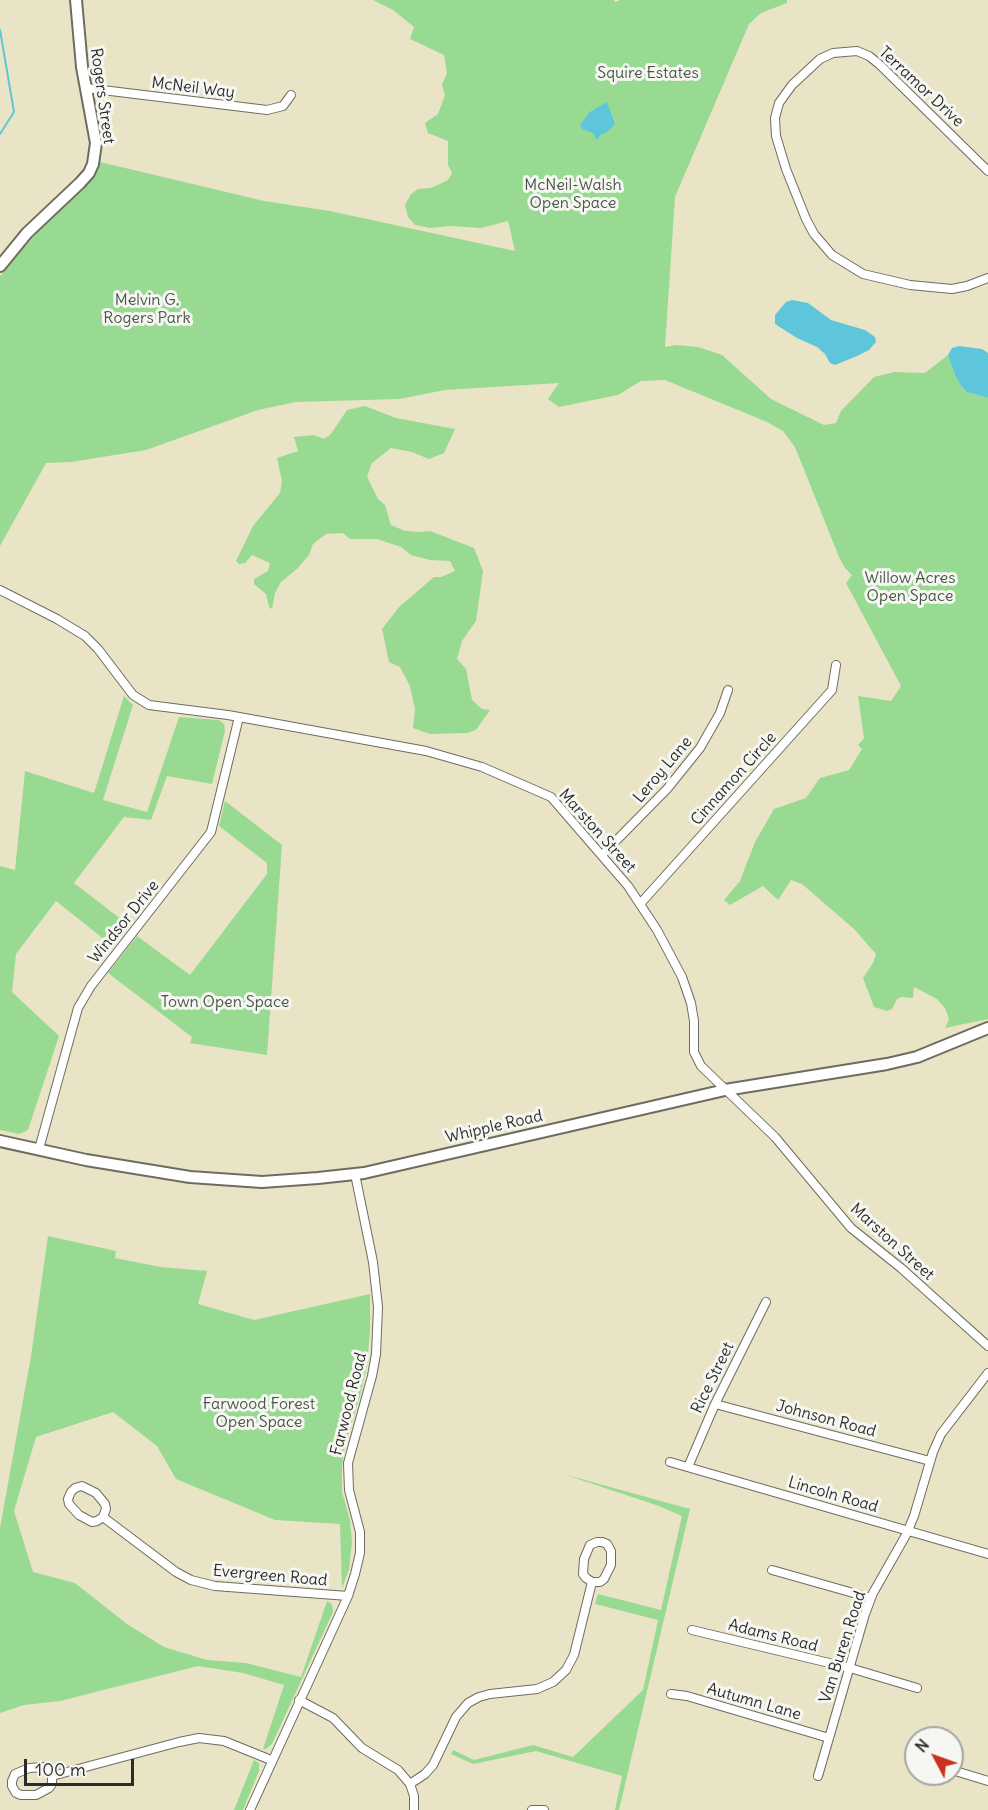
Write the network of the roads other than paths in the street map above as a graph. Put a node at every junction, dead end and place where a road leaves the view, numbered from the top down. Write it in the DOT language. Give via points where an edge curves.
graph roads {
  1 [pos="76,0"];
  2 [pos="86,88"];
  3 [pos="291,95"];
  4 [pos="988,171"];
  5 [pos="0,266"];
  6 [pos="988,278"];
  7 [pos="0,590"];
  8 [pos="836,665"];
  9 [pos="728,690"];
  10 [pos="239,717"];
  11 [pos="602,855"];
  12 [pos="640,904"];
  13 [pos="988,1028"];
  14 [pos="725,1090"];
  15 [pos="0,1141"];
  16 [pos="39,1149"];
  17 [pos="355,1174"];
  18 [pos="766,1302"];
  19 [pos="988,1346"];
  20 [pos="988,1373"];
  21 [pos="715,1404"];
  22 [pos="930,1461"];
  23 [pos="670,1462"];
  24 [pos="687,1467"];
  25 [pos="104,1517"];
  26 [pos="908,1531"];
  27 [pos="988,1554"];
  28 [pos="772,1570"];
  29 [pos="592,1582"];
  30 [pos="348,1596"];
  31 [pos="871,1598"];
  32 [pos="692,1630"];
  33 [pos="850,1668"];
  34 [pos="917,1688"];
  35 [pos="671,1694"];
  36 [pos="299,1700"];
  37 [pos="829,1738"];
  38 [pos="271,1760"];
  39 [pos="964,1774"];
  40 [pos="52,1776"];
  41 [pos="818,1776"];
  42 [pos="988,1781"];
  43 [pos="410,1784"];
  44 [pos="250,1810"];
  45 [pos="414,1810"];
  46 [pos="532,1810"];
  47 [pos="544,1810"];
  1 -- 2 [label="main road, Rogers Street"];
  2 -- 3 [label="street, McNeil Way" via="267,110 283,106"];
  2 -- 5 [label="main road, Rogers Street" via="96,143 93,164"];
  4 -- 6 [label="street, Terramor Drive" via="879,64 857,51 833,53 820,59 779,103 776,136 786,168 814,234 832,255 863,274 910,285 952,288"];
  7 -- 10 [label="street, Marston Street" via="85,636 133,695 149,705"];
  8 -- 12 [label="street, Cinnamon Circle" via="832,690"];
  9 -- 11 [label="street, Leroy Lane" via="700,748 667,789"];
  10 -- 11 [label="street, Marston Street" via="426,751 488,770 551,797"];
  10 -- 16 [label="street, Windsor Drive" via="211,832 78,1008"];
  11 -- 12 [label="street, Marston Street"];
  12 -- 14 [label="street, Marston Street" via="682,977 694,1021 694,1052 701,1066"];
  13 -- 14 [label="main road, Whipple Road" via="907,1059"];
  14 -- 17 [label="main road, Whipple Road"];
  14 -- 19 [label="street, Marston Street" via="776,1137 851,1228"];
  15 -- 16 [label="main road, Whipple Road"];
  16 -- 17 [label="main road, Whipple Road" via="189,1177 262,1182"];
  17 -- 30 [label="street, Farwood Road" via="373,1262 378,1330 369,1387 348,1463 349,1490 361,1546"];
  18 -- 21 [label="street, Rice Street"];
  20 -- 22 [label="street, Van Buren Road" via="941,1434"];
  21 -- 22 [label="street, Johnson Road"];
  21 -- 24 [label="street, Rice Street"];
  22 -- 26 [label="street, Van Buren Road"];
  23 -- 24 [label="street, Lincoln Road"];
  24 -- 26 [label="street, Lincoln Road"];
  25 -- 25 [label="street, Evergreen Road" via="92,1522 79,1515 69,1504 71,1492 82,1486 96,1493 105,1504"];
  25 -- 30 [label="street, Evergreen Road" via="176,1572 203,1584"];
  26 -- 27 [label="street, Lincoln Road"];
  26 -- 31 [label="street, Van Buren Road"];
  28 -- 31 [label="street"];
  29 -- 29 [label="street" via="583,1574 584,1559 590,1545 602,1542 611,1551 611,1565 604,1579"];
  29 -- 43 [label="street" via="574,1655 566,1670 537,1689 490,1694 468,1703 456,1717 433,1765"];
  30 -- 36 [label="street, Farwood Road"];
  31 -- 33 [label="street, Van Buren Road"];
  32 -- 33 [label="street, Adams Road"];
  33 -- 34 [label="street, Adams Road"];
  33 -- 37 [label="street, Van Buren Road"];
  35 -- 37 [label="street, Autumn Lane"];
  36 -- 38 [label="street, Farwood Road"];
  36 -- 43 [label="street" via="333,1718 356,1743 393,1766"];
  37 -- 41 [label="street, Van Buren Road"];
  38 -- 40 [label="street" via="230,1743 199,1738"];
  38 -- 44 [label="street, Farwood Road"];
  39 -- 42 [label="street"];
  40 -- 40 [label="street" via="49,1788 36,1795 21,1796 12,1786 15,1774 29,1768 44,1767"];
  43 -- 45 [label="street"];
  46 -- 47 [label="street"];
}
